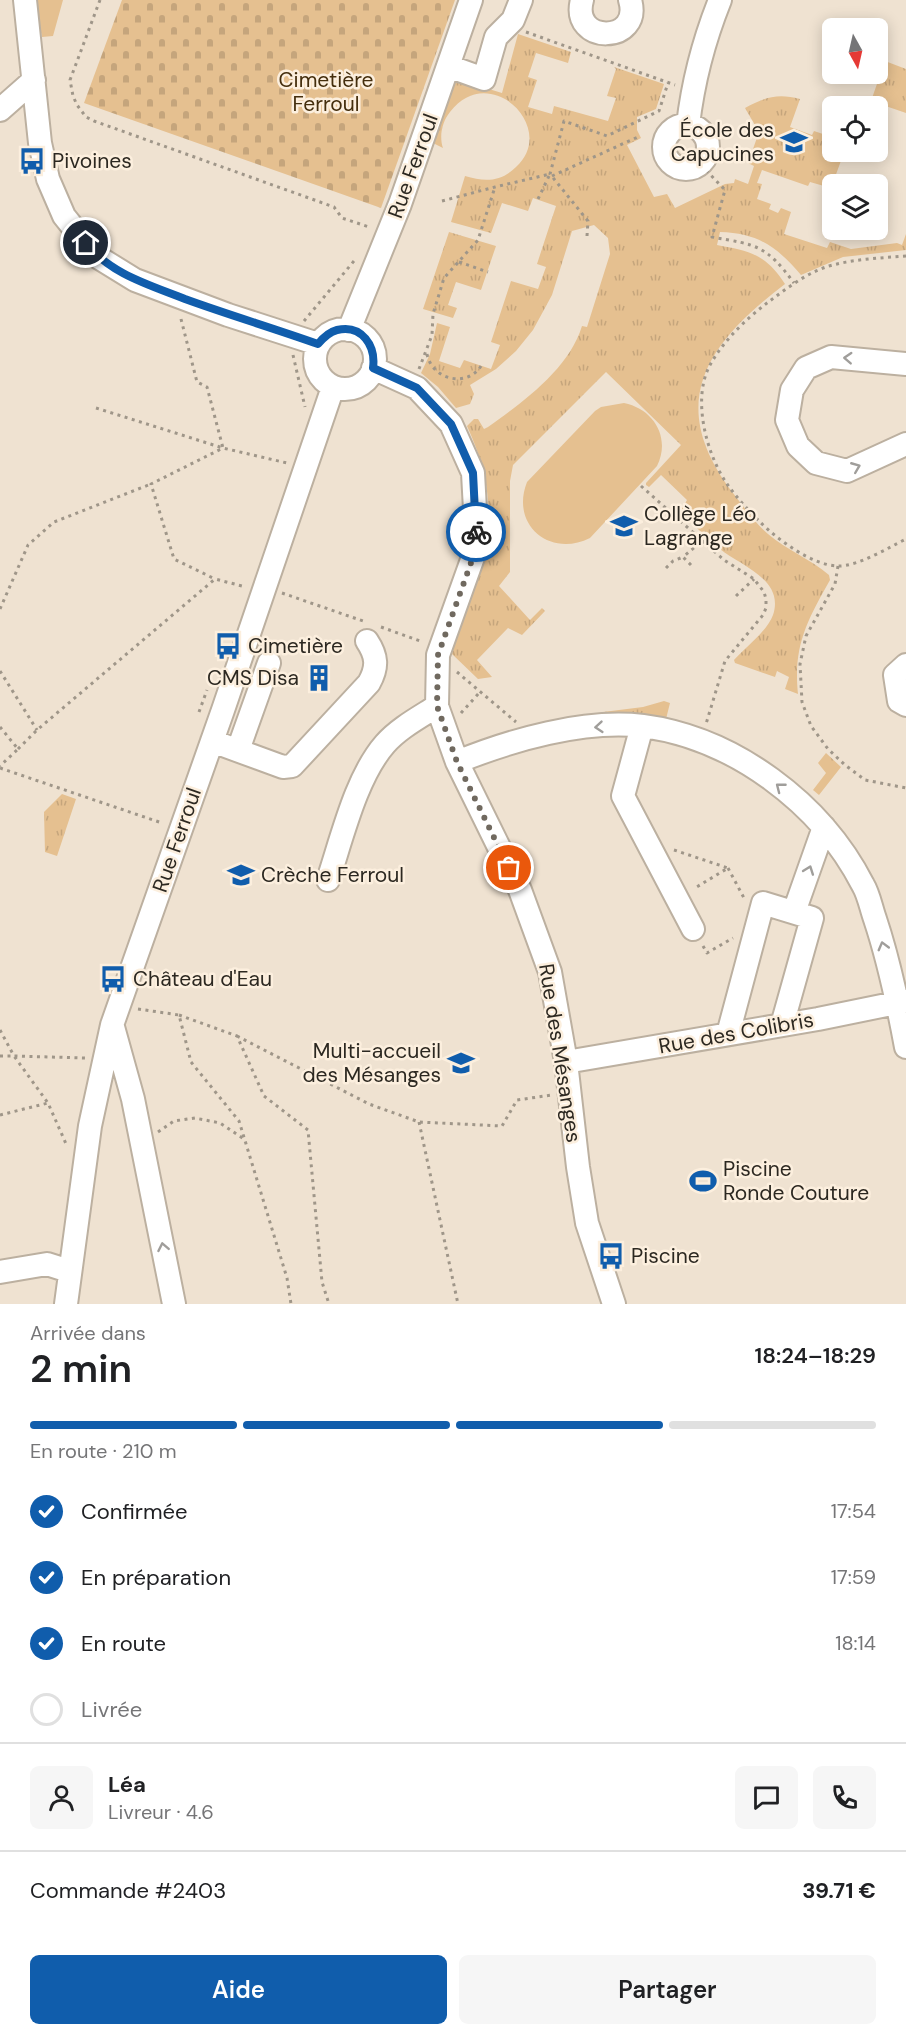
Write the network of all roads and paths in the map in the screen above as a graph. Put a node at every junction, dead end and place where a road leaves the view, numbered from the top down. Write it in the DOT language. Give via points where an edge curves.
graph roads {
  1 [pos="25,0"];
  2 [pos="100,0"];
  3 [pos="471,0"];
  4 [pos="521,0"];
  5 [pos="582,0"];
  6 [pos="630,0"];
  7 [pos="720,0"];
  8 [pos="508,25"];
  9 [pos="448,66"];
  10 [pos="34,80"];
  11 [pos="668,83"];
  12 [pos="692,91"];
  13 [pos="0,110"];
  14 [pos="688,125"];
  15 [pos="640,136"];
  16 [pos="701,165"];
  17 [pos="551,175"];
  18 [pos="495,186"];
  19 [pos="538,199"];
  20 [pos="442,201"];
  21 [pos="375,229"];
  22 [pos="587,236"];
  23 [pos="358,256"];
  24 [pos="459,262"];
  25 [pos="488,272"];
  26 [pos="794,283"];
  27 [pos="187,299"];
  28 [pos="349,330"];
  29 [pos="308,340"];
  30 [pos="426,353"];
  31 [pos="906,364"];
  32 [pos="481,366"];
  33 [pos="373,368"];
  34 [pos="411,385"];
  35 [pos="333,387"];
  36 [pos="305,407"];
  37 [pos="96,408"];
  38 [pos="906,444"];
  39 [pos="223,448"];
  40 [pos="306,467"];
  41 [pos="151,484"];
  42 [pos="641,486"];
  43 [pos="702,541"];
  44 [pos="682,557"];
  45 [pos="691,565"];
  46 [pos="838,566"];
  47 [pos="666,568"];
  48 [pos="215,579"];
  49 [pos="754,579"];
  50 [pos="256,585"];
  51 [pos="242,587"];
  52 [pos="736,596"];
  53 [pos="0,609"];
  54 [pos="351,617"];
  55 [pos="397,632"];
  56 [pos="367,641"];
  57 [pos="438,655"];
  58 [pos="268,663"];
  59 [pos="906,665"];
  60 [pos="0,671"];
  61 [pos="458,673"];
  62 [pos="208,685"];
  63 [pos="480,692"];
  64 [pos="906,705"];
  65 [pos="437,706"];
  66 [pos="197,717"];
  67 [pos="515,722"];
  68 [pos="642,726"];
  69 [pos="0,727"];
  70 [pos="446,729"];
  71 [pos="705,729"];
  72 [pos="37,730"];
  73 [pos="212,741"];
  74 [pos="18,749"];
  75 [pos="238,750"];
  76 [pos="457,762"];
  77 [pos="0,767"];
  78 [pos="906,788"];
  79 [pos="824,827"];
  80 [pos="181,830"];
  81 [pos="647,841"];
  82 [pos="328,880"];
  83 [pos="677,899"];
  84 [pos="794,912"];
  85 [pos="758,924"];
  86 [pos="693,929"];
  87 [pos="902,1002"];
  88 [pos="116,1015"];
  89 [pos="179,1016"];
  90 [pos="783,1025"];
  91 [pos="0,1030"];
  92 [pos="728,1034"];
  93 [pos="237,1036"];
  94 [pos="906,1047"];
  95 [pos="0,1056"];
  96 [pos="14,1056"];
  97 [pos="566,1062"];
  98 [pos="103,1064"];
  99 [pos="570,1092"];
  100 [pos="48,1103"];
  101 [pos="0,1115"];
  102 [pos="419,1122"];
  103 [pos="245,1139"];
  104 [pos="70,1153"];
  105 [pos="144,1153"];
  106 [pos="69,1271"];
  107 [pos="0,1272"];
  108 [pos="66,1304"];
  109 [pos="174,1304"];
  110 [pos="291,1304"];
  111 [pos="329,1304"];
  112 [pos="458,1304"];
  113 [pos="614,1304"];
  1 -- 10 [label="street"];
  2 -- 21 [label="path" via="70,80 72,96 86,117 334,207 342,218"];
  3 -- 9 [label="street, Rue Ferroul"];
  4 -- 8 [label="street"];
  5 -- 6 [label="street" via="581,16 585,23 591,30 608,34 617,32 629,20"];
  7 -- 12 [label="street"];
  8 -- 9 [label="street" via="496,37 484,79"];
  8 -- 11 [label="path"];
  9 -- 28 [label="street, Rue Ferroul" via="400,204"];
  10 -- 13 [label="street"];
  10 -- 27 [label="street" via="43,161 64,216 96,256 135,280"];
  11 -- 12 [label="path"];
  11 -- 17 [label="path" via="659,111 607,136 564,121"];
  12 -- 14 [label="street"];
  14 -- 16 [label="street" via="702,131 709,143"];
  14 -- 16 [label="street" via="668,134 664,152 671,164 680,169"];
  15 -- 17 [label="path"];
  16 -- 26 [label="path" via="725,190 712,237 764,250"];
  17 -- 18 [label="path"];
  17 -- 19 [label="path"];
  17 -- 22 [label="path" via="588,221"];
  18 -- 20 [label="path"];
  18 -- 24 [label="path" via="478,240"];
  23 -- 29 [label="path" via="302,324"];
  24 -- 25 [label="path"];
  24 -- 30 [label="path" via="444,278"];
  27 -- 29 [label="street"];
  27 -- 39 [label="path" via="181,319 197,382 207,387"];
  28 -- 29 [label="street" via="336,330"];
  28 -- 33 [label="street" via="365,337 372,346"];
  29 -- 35 [label="street" via="318,373"];
  29 -- 36 [label="path" via="293,351"];
  30 -- 32 [label="path" via="432,367 448,378 469,377"];
  30 -- 34 [label="path"];
  31 -- 38 [label="street, one-way" via="831,357 806,368 792,390 787,420 798,446 816,463 847,471"];
  33 -- 34 [label="street, Rue des Mésanges"];
  33 -- 35 [label="street" via="363,383 353,388"];
  34 -- 57 [label="street, Rue des Mésanges" via="451,424 473,473 477,546"];
  35 -- 40 [label="street, Rue Ferroul"];
  37 -- 39 [label="path"];
  39 -- 40 [label="path"];
  39 -- 41 [label="path"];
  40 -- 50 [label="street, Rue Ferroul"];
  41 -- 48 [label="path" via="174,559"];
  41 -- 53 [label="path" via="54,522 28,545"];
  42 -- 43 [label="path"];
  43 -- 44 [label="path"];
  43 -- 49 [label="path"];
  44 -- 45 [label="path"];
  44 -- 47 [label="path"];
  46 -- 78 [label="path" via="835,584 806,636 800,664 802,702 811,726 845,765 865,780"];
  48 -- 51 [label="path"];
  48 -- 72 [label="path"];
  49 -- 52 [label="path"];
  49 -- 71 [label="path" via="764,592 766,608 725,662"];
  50 -- 51 [label="path"];
  50 -- 51 [label="path"];
  50 -- 54 [label="path"];
  50 -- 73 [label="street, Rue Ferroul"];
  55 -- 57 [label="path" via="424,642"];
  56 -- 75 [label="street" via="375,652 375,672 369,683 292,766 283,767"];
  57 -- 65 [label="street, Rue des Mésanges"];
  58 -- 75 [label="street"];
  59 -- 64 [label="street" via="895,675 899,702"];
  60 -- 72 [label="path"];
  61 -- 63 [label="path"];
  62 -- 66 [label="path"];
  63 -- 67 [label="path"];
  63 -- 70 [label="path"];
  65 -- 70 [label="street, Rue des Mésanges"];
  65 -- 82 [label="street" via="385,745 362,779"];
  68 -- 76 [label="street, one-way" via="601,726 540,734"];
  79 -- 68 [label="street, one-way" via="774,782 730,753 692,738"];
  68 -- 81 [label="street" via="623,796"];
  69 -- 74 [label="path"];
  70 -- 76 [label="street, Rue des Mésanges"];
  72 -- 74 [label="path"];
  73 -- 75 [label="street"];
  73 -- 80 [label="street, Rue Ferroul"];
  74 -- 77 [label="path"];
  76 -- 97 [label="street, Rue des Mésanges" via="520,890 550,972"];
  77 -- 80 [label="path"];
  84 -- 79 [label="street, one-way"];
  87 -- 79 [label="street, one-way" via="864,886"];
  80 -- 88 [label="street, Rue Ferroul"];
  81 -- 83 [label="street"];
  81 -- 83 [label="path" via="728,868"];
  83 -- 86 [label="street"];
  84 -- 85 [label="street" via="763,903"];
  84 -- 90 [label="street" via="812,918"];
  85 -- 86 [label="path" via="707,953"];
  85 -- 92 [label="street"];
  87 -- 90 [label="street, Rue des Colibris"];
  87 -- 94 [label="street"];
  88 -- 89 [label="path"];
  88 -- 98 [label="street, Rue Ferroul"];
  88 -- 105 [label="street"];
  89 -- 93 [label="path"];
  89 -- 103 [label="path" via="190,1062 239,1121"];
  90 -- 92 [label="street, Rue des Colibris"];
  91 -- 96 [label="path"];
  92 -- 97 [label="street, Rue des Colibris"];
  93 -- 102 [label="path" via="369,1104"];
  93 -- 111 [label="path" via="264,1096 308,1130 322,1282"];
  95 -- 96 [label="path"];
  96 -- 98 [label="path" via="80,1057"];
  96 -- 100 [label="path"];
  97 -- 99 [label="street, Rue des Mésanges"];
  98 -- 106 [label="street, Rue Ferroul"];
  99 -- 102 [label="path" via="517,1100 502,1126"];
  99 -- 113 [label="street, Rue des Mésanges" via="587,1223"];
  100 -- 101 [label="path"];
  100 -- 104 [label="path"];
  102 -- 112 [label="path"];
  103 -- 105 [label="path" via="220,1123 195,1118 174,1121 154,1134"];
  103 -- 110 [label="path" via="287,1278"];
  109 -- 105 [label="street, one-way"];
  106 -- 107 [label="street" via="46,1264"];
  106 -- 108 [label="street, Rue Ferroul"];
}
